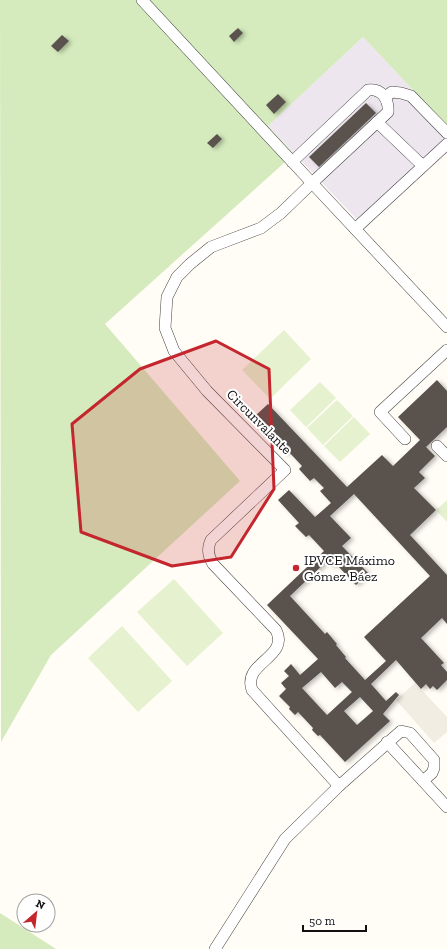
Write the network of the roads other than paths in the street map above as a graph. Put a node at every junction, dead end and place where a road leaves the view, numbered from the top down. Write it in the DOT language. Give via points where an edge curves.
graph roads {
  1 [pos="142,0"];
  2 [pos="385,97"];
  3 [pos="377,122"];
  4 [pos="447,133"];
  5 [pos="447,144"];
  6 [pos="292,162"];
  7 [pos="423,166"];
  8 [pos="312,183"];
  9 [pos="355,228"];
  10 [pos="447,327"];
  11 [pos="447,350"];
  12 [pos="405,439"];
  13 [pos="436,446"];
  14 [pos="447,456"];
  15 [pos="387,742"];
  16 [pos="423,781"];
  17 [pos="339,786"];
  18 [pos="447,807"];
  19 [pos="214,949"];
  1 -- 6 [label="street"];
  2 -- 3 [label="street" via="389,104 388,112"];
  2 -- 4 [label="street" via="392,92 411,96"];
  2 -- 6 [label="street" via="378,91 368,90"];
  3 -- 7 [label="street"];
  3 -- 8 [label="street"];
  5 -- 7 [label="street"];
  6 -- 8 [label="street"];
  7 -- 9 [label="street"];
  8 -- 9 [label="street"];
  8 -- 17 [label="street, Circunvalante" via="261,228 211,247 190,264 177,277 167,297 165,328 174,351 207,391 285,470 211,540 208,545 209,558 280,637 274,652 251,676 252,690"];
  9 -- 10 [label="street"];
  11 -- 12 [label="street" via="380,412"];
  13 -- 14 [label="street"];
  15 -- 16 [label="street"];
  15 -- 16 [label="street" via="401,731 410,733 434,760 432,773"];
  15 -- 17 [label="street"];
  16 -- 18 [label="street"];
  17 -- 19 [label="street" via="285,839"];
}
